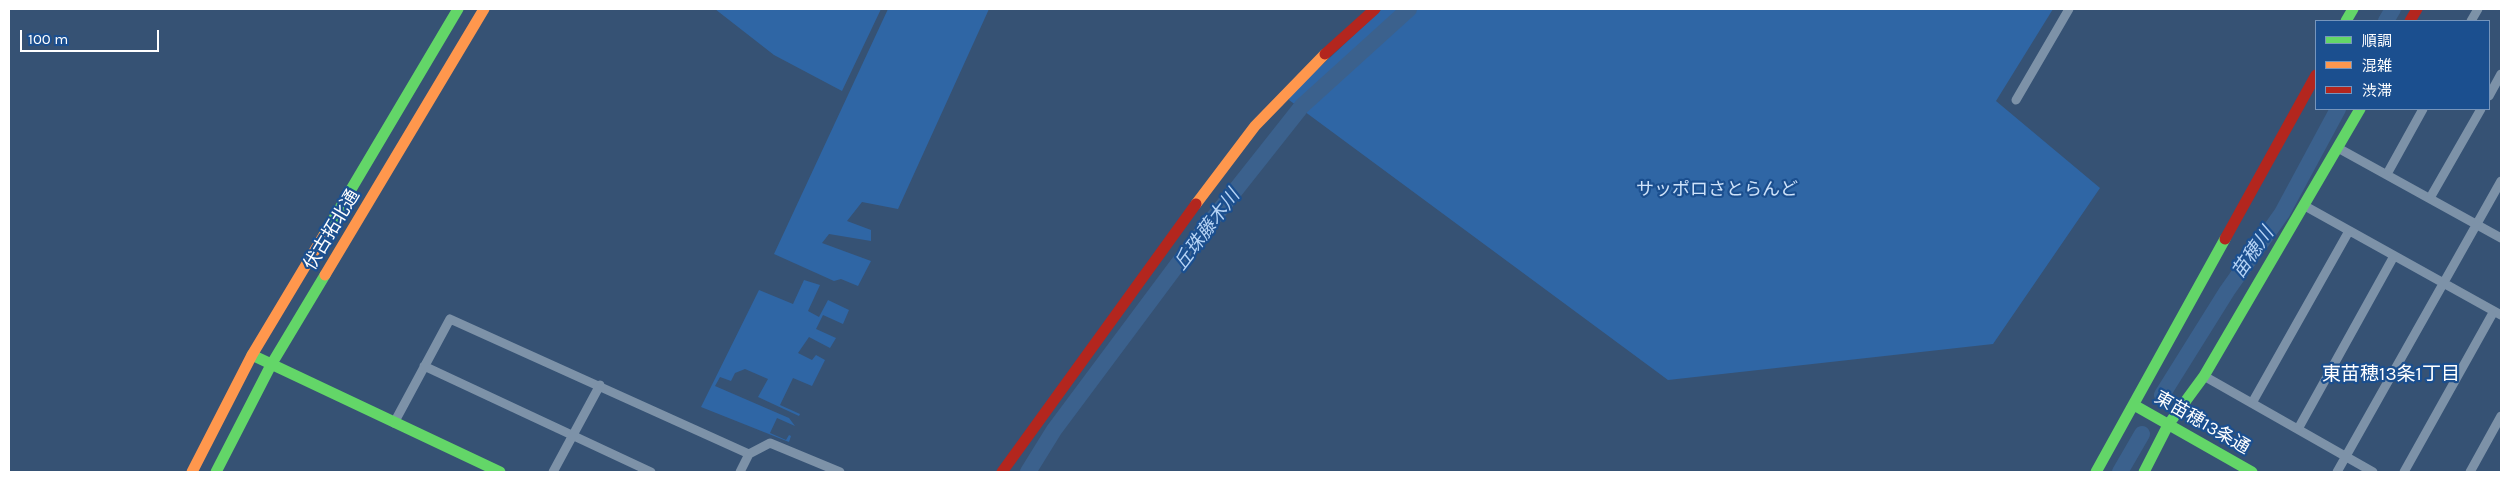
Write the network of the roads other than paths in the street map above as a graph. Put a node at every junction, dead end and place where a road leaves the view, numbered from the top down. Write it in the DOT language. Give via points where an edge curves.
graph roads {
  1 [pos="458,9"];
  2 [pos="484,9"];
  3 [pos="1375,9"];
  4 [pos="2069,9"];
  5 [pos="2353,9"];
  6 [pos="2417,9"];
  7 [pos="2478,9"];
  8 [pos="2347,20"];
  9 [pos="2411,20"];
  10 [pos="2472,20"];
  11 [pos="2501,74"];
  12 [pos="2315,78"];
  13 [pos="2490,94"];
  14 [pos="2016,100"];
  15 [pos="2359,110"];
  16 [pos="2422,110"];
  17 [pos="2480,110"];
  18 [pos="2338,148"];
  19 [pos="2387,174"];
  20 [pos="2501,181"];
  21 [pos="2430,198"];
  22 [pos="2305,206"];
  23 [pos="2477,225"];
  24 [pos="2349,231"];
  25 [pos="2501,238"];
  26 [pos="2394,256"];
  27 [pos="2444,284"];
  28 [pos="2498,313"];
  29 [pos="252,355"];
  30 [pos="271,365"];
  31 [pos="424,366"];
  32 [pos="2204,376"];
  33 [pos="600,385"];
  34 [pos="2252,403"];
  35 [pos="2134,405"];
  36 [pos="2501,416"];
  37 [pos="394,423"];
  38 [pos="2168,425"];
  39 [pos="2298,429"];
  40 [pos="572,436"];
  41 [pos="749,454"];
  42 [pos="2346,457"];
  43 [pos="192,472"];
  44 [pos="216,472"];
  45 [pos="500,472"];
  46 [pos="554,472"];
  47 [pos="650,472"];
  48 [pos="740,472"];
  49 [pos="840,472"];
  50 [pos="1002,472"];
  51 [pos="2096,472"];
  52 [pos="2144,472"];
  53 [pos="2252,472"];
  54 [pos="2337,472"];
  55 [pos="2373,472"];
  56 [pos="2404,472"];
  57 [pos="2470,472"];
  1 -- 29 [label="street, 伏古拓北通"];
  2 -- 30 [label="street, 伏古拓北通"];
  3 -- 50 [label="street" via="1289,88 1255,126 1169,239"];
  4 -- 14 [label="street"];
  5 -- 8 [label="street"];
  6 -- 9 [label="street"];
  7 -- 10 [label="street"];
  11 -- 13 [label="street"];
  12 -- 35 [label="street"];
  15 -- 18 [label="street"];
  16 -- 19 [label="street"];
  17 -- 21 [label="street"];
  18 -- 19 [label="street"];
  18 -- 22 [label="street"];
  19 -- 21 [label="street"];
  20 -- 23 [label="street"];
  21 -- 23 [label="street"];
  22 -- 24 [label="street"];
  22 -- 32 [label="street"];
  23 -- 25 [label="street"];
  23 -- 27 [label="street"];
  24 -- 26 [label="street"];
  24 -- 34 [label="street"];
  26 -- 27 [label="street"];
  26 -- 39 [label="street"];
  27 -- 28 [label="street"];
  27 -- 42 [label="street"];
  28 -- 56 [label="street"];
  29 -- 30 [label="street"];
  29 -- 43 [label="street, 伏古拓北通"];
  30 -- 37 [label="street"];
  30 -- 44 [label="street, 伏古拓北通"];
  31 -- 33 [label="street" via="450,319"];
  31 -- 37 [label="street"];
  31 -- 40 [label="street"];
  32 -- 34 [label="street"];
  32 -- 38 [label="street"];
  33 -- 40 [label="street"];
  33 -- 41 [label="street"];
  34 -- 39 [label="street"];
  35 -- 38 [label="street, 東苗穂13条通"];
  35 -- 51 [label="street"];
  36 -- 57 [label="street"];
  37 -- 45 [label="street"];
  38 -- 52 [label="street"];
  38 -- 53 [label="street, 東苗穂13条通"];
  39 -- 42 [label="street"];
  40 -- 46 [label="street"];
  40 -- 47 [label="street"];
  41 -- 48 [label="street"];
  41 -- 49 [label="street" via="770,443"];
  42 -- 54 [label="street"];
  42 -- 55 [label="street"];
}
